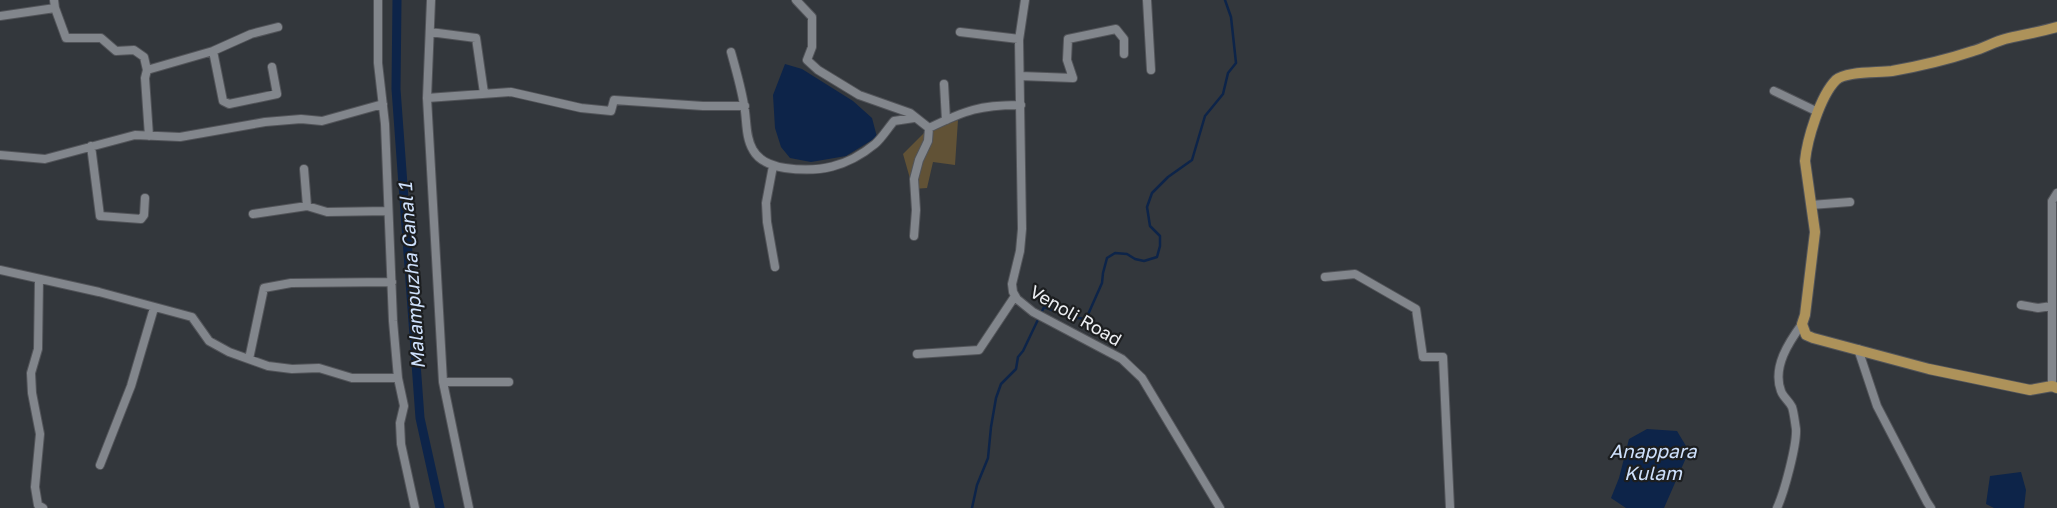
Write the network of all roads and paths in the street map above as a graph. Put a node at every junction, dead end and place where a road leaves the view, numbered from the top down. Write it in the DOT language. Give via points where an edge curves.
graph roads {
  1 [pos="378,0"];
  2 [pos="431,0"];
  3 [pos="796,0"];
  4 [pos="1025,0"];
  5 [pos="1147,0"];
  6 [pos="55,4"];
  7 [pos="0,16"];
  8 [pos="278,27"];
  9 [pos="2057,27"];
  10 [pos="430,32"];
  11 [pos="960,32"];
  12 [pos="1019,39"];
  13 [pos="213,51"];
  14 [pos="731,52"];
  15 [pos="1124,54"];
  16 [pos="272,68"];
  17 [pos="147,70"];
  18 [pos="1151,70"];
  19 [pos="1020,76"];
  20 [pos="944,84"];
  21 [pos="1774,91"];
  22 [pos="484,93"];
  23 [pos="428,98"];
  24 [pos="383,104"];
  25 [pos="1021,105"];
  26 [pos="745,106"];
  27 [pos="896,109"];
  28 [pos="1818,112"];
  29 [pos="914,118"];
  30 [pos="946,120"];
  31 [pos="894,121"];
  32 [pos="929,128"];
  33 [pos="148,136"];
  34 [pos="91,146"];
  35 [pos="0,155"];
  36 [pos="773,166"];
  37 [pos="304,169"];
  38 [pos="2057,193"];
  39 [pos="145,198"];
  40 [pos="1850,202"];
  41 [pos="1812,205"];
  42 [pos="308,206"];
  43 [pos="388,211"];
  44 [pos="253,214"];
  45 [pos="914,236"];
  46 [pos="774,268"];
  47 [pos="0,270"];
  48 [pos="1325,277"];
  49 [pos="38,279"];
  50 [pos="392,282"];
  51 [pos="1015,296"];
  52 [pos="2021,305"];
  53 [pos="2052,306"];
  54 [pos="154,308"];
  55 [pos="1802,324"];
  56 [pos="1858,349"];
  57 [pos="917,354"];
  58 [pos="249,359"];
  59 [pos="398,378"];
  60 [pos="443,382"];
  61 [pos="509,382"];
  62 [pos="2054,387"];
  63 [pos="100,466"];
  64 [pos="43,508"];
  65 [pos="415,508"];
  66 [pos="469,508"];
  67 [pos="1220,508"];
  68 [pos="1450,508"];
  69 [pos="1778,508"];
  70 [pos="1931,508"];
  1 -- 24 [label="street" via="378,63"];
  2 -- 10 [label="street"];
  3 -- 27 [label="street" via="812,16 812,47 807,60 859,95"];
  4 -- 12 [label="street, Venoli Road"];
  5 -- 18 [label="street"];
  6 -- 7 [label="street"];
  6 -- 17 [label="street" via="66,38 101,38 116,51 134,50 144,57"];
  8 -- 13 [label="street" via="251,34"];
  9 -- 28 [label="main road" via="2005,39 1929,65 1845,75 1831,87"];
  10 -- 22 [label="street" via="476,38"];
  10 -- 23 [label="street"];
  11 -- 12 [label="street"];
  12 -- 19 [label="street, Venoli Road"];
  13 -- 16 [label="street" via="223,101 230,104 277,94"];
  13 -- 17 [label="street"];
  14 -- 26 [label="street"];
  15 -- 19 [label="street" via="1124,39 1116,29 1068,39 1067,60 1073,78"];
  17 -- 33 [label="street"];
  19 -- 25 [label="street, Venoli Road"];
  20 -- 30 [label="street"];
  21 -- 28 [label="street"];
  22 -- 23 [label="street"];
  22 -- 26 [label="street" via="511,92 581,108 610,111 614,100"];
  23 -- 60 [label="street"];
  24 -- 33 [label="street" via="322,121 265,122 180,137"];
  24 -- 43 [label="street"];
  25 -- 30 [label="street" via="974,108"];
  25 -- 51 [label="street, Venoli Road" via="1022,229 1012,284"];
  26 -- 36 [label="street" via="753,150"];
  27 -- 29 [label="street" via="910,113"];
  27 -- 31 [label="street"];
  28 -- 41 [label="main road" via="1806,152"];
  29 -- 31 [label="street"];
  29 -- 32 [label="street"];
  30 -- 32 [label="street"];
  31 -- 36 [label="street" via="875,144 847,162 826,170"];
  32 -- 45 [label="street" via="928,141 914,179"];
  33 -- 34 [label="street" via="136,135"];
  34 -- 35 [label="street" via="45,159"];
  34 -- 39 [label="street" via="100,216 142,219"];
  36 -- 46 [label="street" via="766,203"];
  37 -- 42 [label="street"];
  38 -- 53 [label="street" via="2052,201"];
  40 -- 41 [label="street"];
  41 -- 55 [label="main road" via="1815,232"];
  42 -- 43 [label="street" via="327,212"];
  42 -- 44 [label="street"];
  43 -- 50 [label="street"];
  47 -- 49 [label="street"];
  48 -- 68 [label="street" via="1355,274 1416,309 1423,356 1443,357"];
  49 -- 54 [label="street"];
  49 -- 64 [label="street" via="38,349 31,373 40,434 35,487 38,505"];
  50 -- 58 [label="street" via="292,282 264,288"];
  50 -- 59 [label="street"];
  51 -- 57 [label="street" via="979,350"];
  51 -- 67 [label="street, Venoli Road" via="1033,312 1122,359 1142,378"];
  52 -- 53 [label="street"];
  53 -- 62 [label="street"];
  54 -- 58 [label="street" via="192,317 209,341"];
  54 -- 63 [label="street" via="131,386"];
  55 -- 56 [label="main road" via="1806,335"];
  55 -- 69 [label="street" via="1788,343 1778,379 1781,392 1792,407 1796,432"];
  56 -- 62 [label="main road" via="1929,369 2030,390"];
  56 -- 70 [label="street" via="1876,406"];
  58 -- 59 [label="street" via="268,366 319,368 352,378"];
  59 -- 65 [label="street" via="404,406 400,423 401,444"];
  60 -- 61 [label="street"];
  60 -- 66 [label="street"];
}
